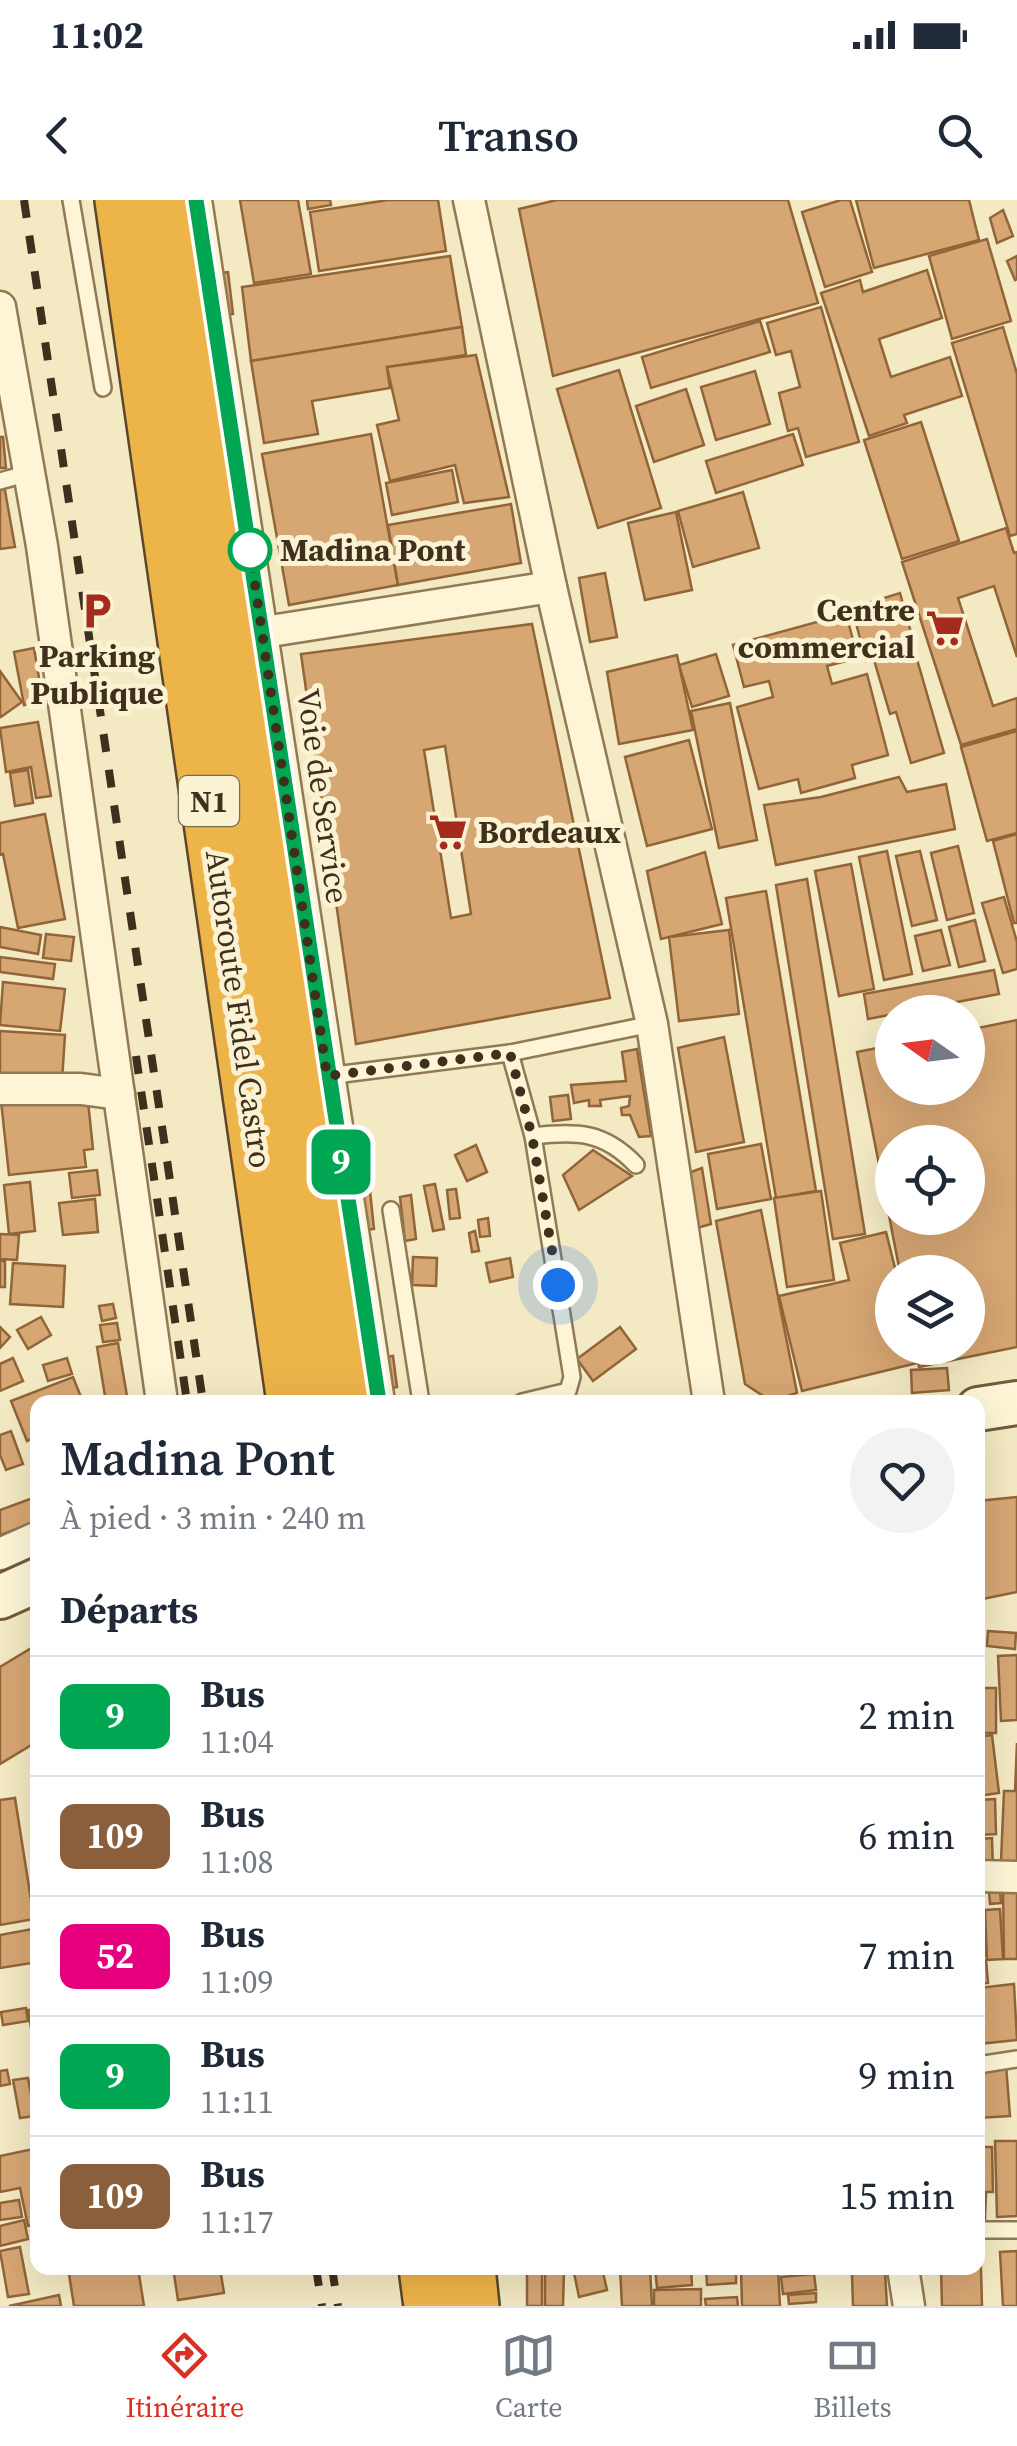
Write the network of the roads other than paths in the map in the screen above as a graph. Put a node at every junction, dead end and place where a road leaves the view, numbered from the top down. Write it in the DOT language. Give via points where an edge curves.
graph roads {
  1 [pos="71,200"];
  2 [pos="122,200"];
  3 [pos="166,200"];
  4 [pos="196,200"];
  5 [pos="469,200"];
  6 [pos="0,307"];
  7 [pos="102,388"];
  8 [pos="15,477"];
  9 [pos="551,587"];
  10 [pos="184,625"];
  11 [pos="264,632"];
  12 [pos="652,1024"];
  13 [pos="510,1053"];
  14 [pos="327,1076"];
  15 [pos="0,1088"];
  16 [pos="119,1094"];
  17 [pos="532,1136"];
  18 [pos="636,1165"];
  19 [pos="391,1210"];
  20 [pos="161,1395"];
  21 [pos="263,1395"];
  22 [pos="294,1395"];
  23 [pos="344,1395"];
  24 [pos="378,1395"];
  25 [pos="420,1395"];
  26 [pos="551,1395"];
  27 [pos="709,1395"];
  28 [pos="1017,1403"];
  29 [pos="985,1407"];
  30 [pos="30,1541"];
  31 [pos="0,1554"];
  32 [pos="30,1584"];
  33 [pos="0,1597"];
  34 [pos="985,1876"];
  35 [pos="1017,1876"];
  36 [pos="1017,2059"];
  37 [pos="985,2064"];
  38 [pos="985,2230"];
  39 [pos="1017,2230"];
  40 [pos="402,2275"];
  41 [pos="428,2275"];
  42 [pos="468,2275"];
  43 [pos="494,2275"];
  44 [pos="903,2275"];
  45 [pos="406,2306"];
  46 [pos="432,2306"];
  47 [pos="471,2306"];
  48 [pos="498,2306"];
  49 [pos="909,2306"];
  1 -- 7 [label="lane"];
  2 -- 10 [label="highway, Autoroute Fidel Castro / N1"];
  3 -- 23 [label="highway, Autoroute Fidel Castro / N1"];
  4 -- 11 [label="street, Voie de Service"];
  5 -- 9 [label="street"];
  6 -- 8 [label="street"];
  8 -- 16 [label="street"];
  9 -- 11 [label="street"];
  9 -- 12 [label="street"];
  10 -- 21 [label="highway" via="205,1005"];
  10 -- 22 [label="highway, Autoroute Fidel Castro / N1"];
  11 -- 14 [label="street, Voie de Service"];
  12 -- 13 [label="lane"];
  12 -- 27 [label="street"];
  13 -- 14 [label="lane"];
  13 -- 17 [label="lane"];
  14 -- 24 [label="street, Voie de Service"];
  15 -- 16 [label="street"];
  16 -- 20 [label="street"];
  17 -- 18 [label="lane" via="598,1136"];
  17 -- 26 [label="lane" via="572,1377 568,1391"];
  19 -- 25 [label="lane"];
  28 -- 29 [label="main road"];
  30 -- 31 [label="street"];
  32 -- 33 [label="main road"];
  34 -- 35 [label="street"];
  36 -- 37 [label="lane"];
  38 -- 39 [label="lane"];
  40 -- 45 [label="highway"];
  41 -- 46 [label="highway"];
  42 -- 47 [label="highway"];
  43 -- 48 [label="street"];
  44 -- 49 [label="street"];
}
